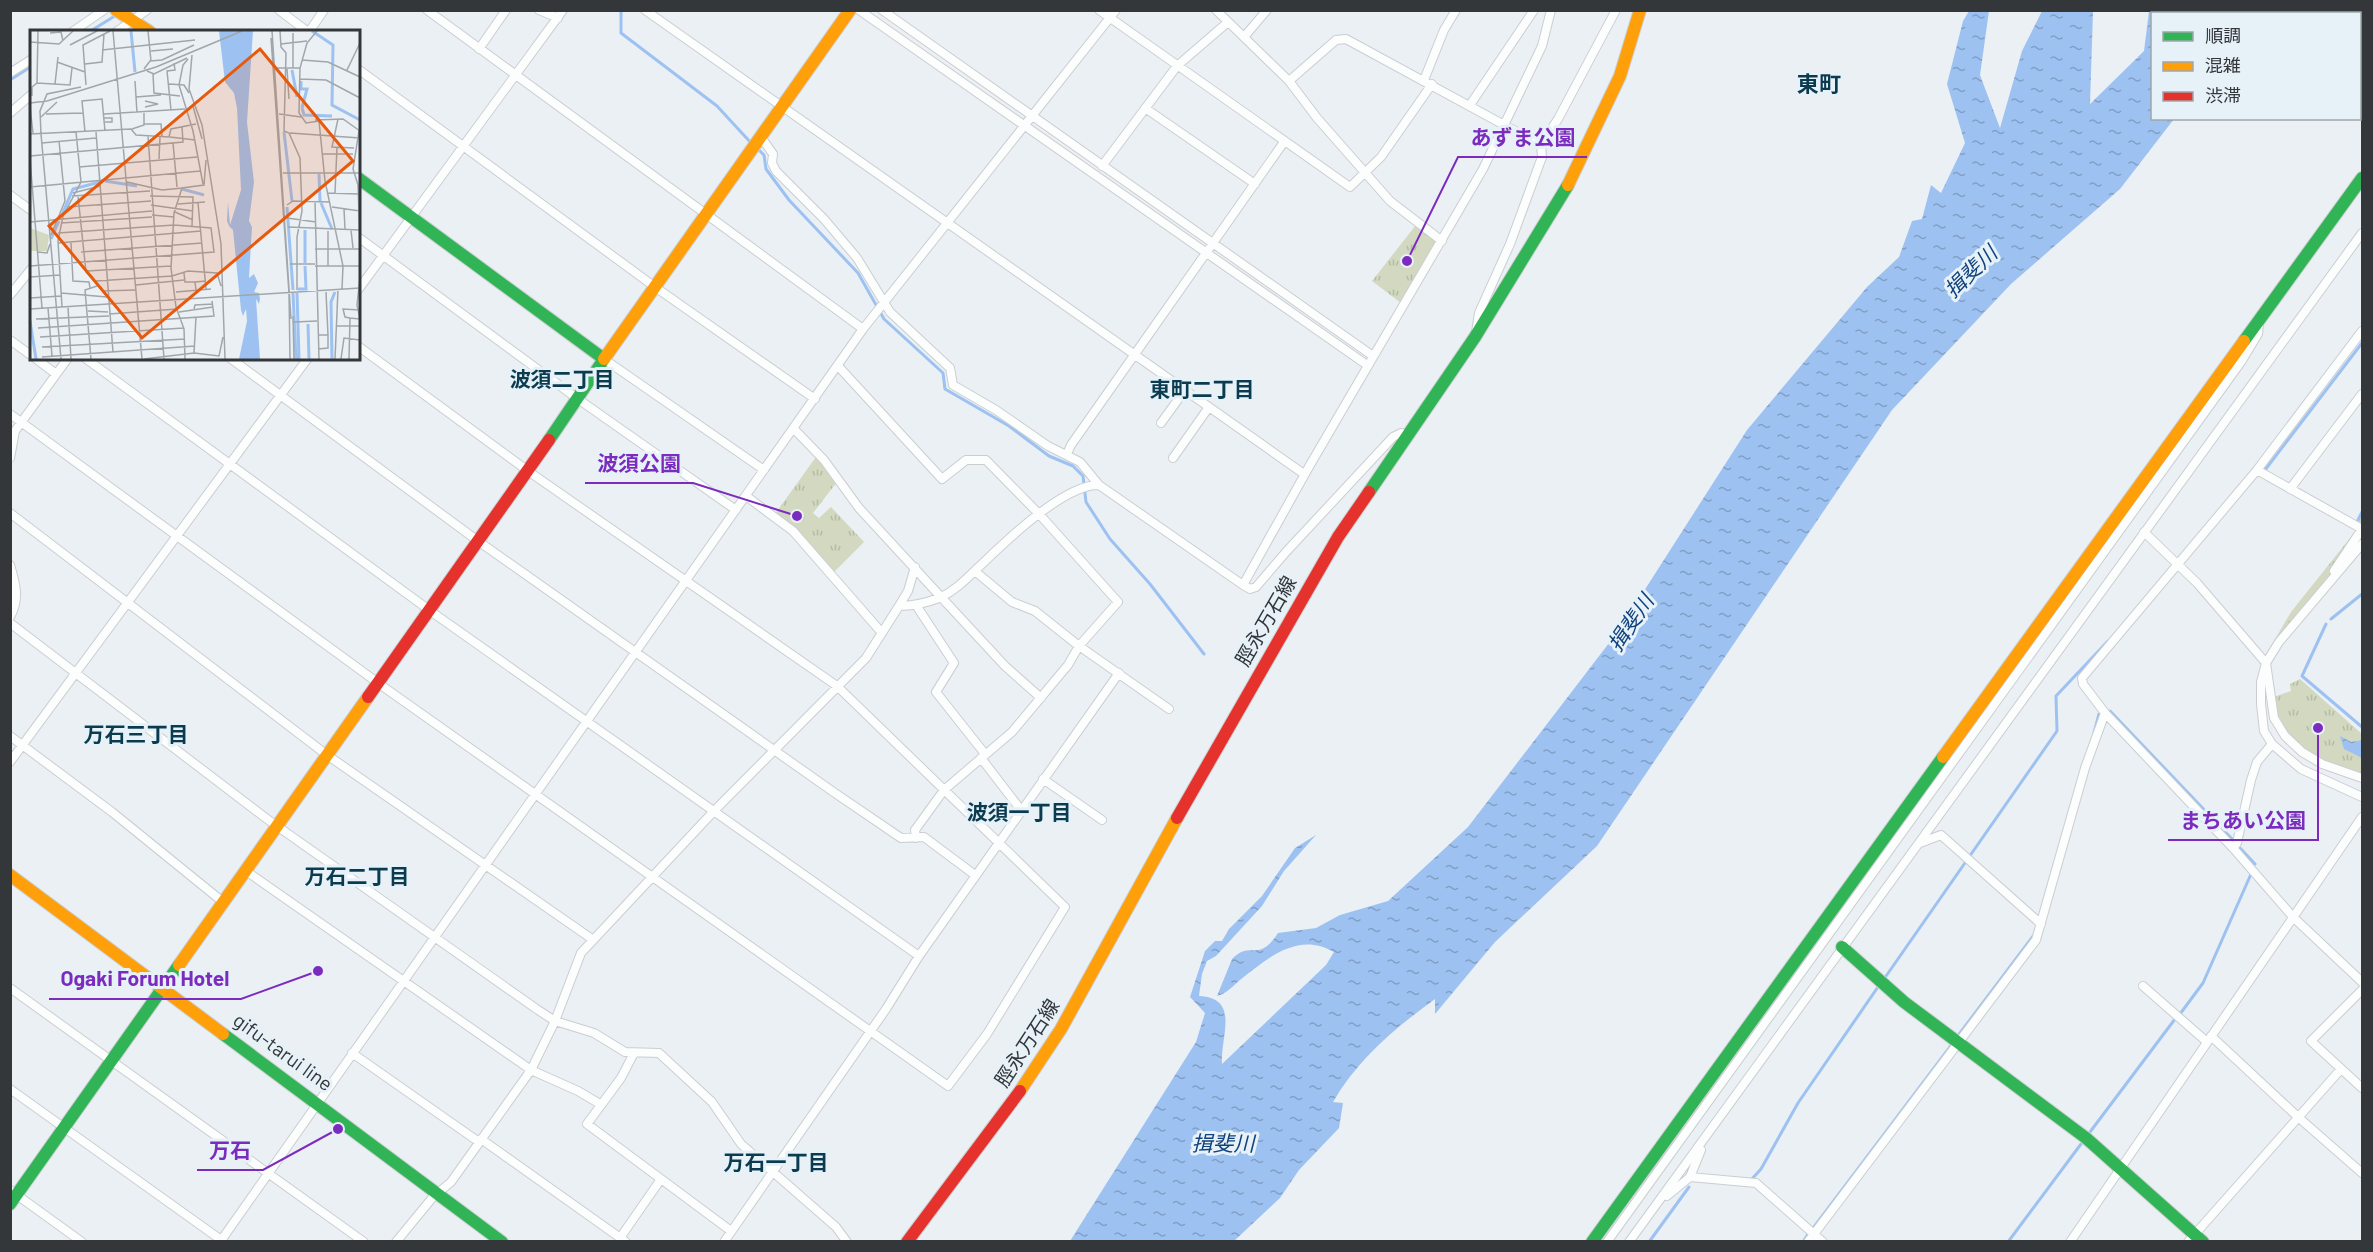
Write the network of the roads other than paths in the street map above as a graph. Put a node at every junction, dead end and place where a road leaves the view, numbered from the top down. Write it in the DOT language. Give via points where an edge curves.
graph roads {
  1 [pos="104,10"];
  2 [pos="116,10"];
  3 [pos="147,10"];
  4 [pos="279,10"];
  5 [pos="324,10"];
  6 [pos="427,10"];
  7 [pos="506,10"];
  8 [pos="539,10"];
  9 [pos="645,10"];
  10 [pos="850,10"];
  11 [pos="859,10"];
  12 [pos="882,10"];
  13 [pos="1099,10"];
  14 [pos="1216,10"];
  15 [pos="1267,10"];
  16 [pos="1456,10"];
  17 [pos="1534,10"];
  18 [pos="1551,10"];
  19 [pos="1616,10"];
  20 [pos="1640,10"];
  21 [pos="560,14"];
  22 [pos="1113,14"];
  23 [pos="132,20"];
  24 [pos="1228,22"];
  25 [pos="75,30"];
  26 [pos="119,30"];
  27 [pos="147,30"];
  28 [pos="306,30"];
  29 [pos="310,30"];
  30 [pos="1244,37"];
  31 [pos="479,49"];
  32 [pos="30,60"];
  33 [pos="1177,66"];
  34 [pos="360,70"];
  35 [pos="10,73"];
  36 [pos="515,76"];
  37 [pos="1289,81"];
  38 [pos="1428,82"];
  39 [pos="30,99"];
  40 [pos="1470,105"];
  41 [pos="782,106"];
  42 [pos="1145,108"];
  43 [pos="11,112"];
  44 [pos="1031,115"];
  45 [pos="1024,124"];
  46 [pos="1504,124"];
  47 [pos="761,137"];
  48 [pos="1284,142"];
  49 [pos="1541,145"];
  50 [pos="464,146"];
  51 [pos="1102,166"];
  52 [pos="1364,171"];
  53 [pos="2362,178"];
  54 [pos="360,179"];
  55 [pos="1255,184"];
  56 [pos="10,195"];
  57 [pos="30,210"];
  58 [pos="705,216"];
  59 [pos="412,218"];
  60 [pos="947,222"];
  61 [pos="2362,233"];
  62 [pos="360,238"];
  63 [pos="1442,241"];
  64 [pos="1213,244"];
  65 [pos="1207,253"];
  66 [pos="384,256"];
  67 [pos="30,271"];
  68 [pos="360,287"];
  69 [pos="655,287"];
  70 [pos="10,296"];
  71 [pos="884,303"];
  72 [pos="2259,320"];
  73 [pos="863,329"];
  74 [pos="2362,331"];
  75 [pos="1475,337"];
  76 [pos="10,340"];
  77 [pos="360,347"];
  78 [pos="30,355"];
  79 [pos="1136,355"];
  80 [pos="1373,356"];
  81 [pos="604,359"];
  82 [pos="38,360"];
  83 [pos="66,360"];
  84 [pos="88,360"];
  85 [pos="233,360"];
  86 [pos="307,360"];
  87 [pos="1367,365"];
  88 [pos="838,366"];
  89 [pos="56,374"];
  90 [pos="1185,390"];
  91 [pos="2362,394"];
  92 [pos="281,396"];
  93 [pos="578,399"];
  94 [pos="815,399"];
  95 [pos="1209,407"];
  96 [pos="10,414"];
  97 [pos="21,422"];
  98 [pos="1161,423"];
  99 [pos="794,429"];
  100 [pos="1409,436"];
  101 [pos="1068,454"];
  102 [pos="10,458"];
  103 [pos="1173,458"];
  104 [pos="231,466"];
  105 [pos="2257,470"];
  106 [pos="528,471"];
  107 [pos="764,471"];
  108 [pos="1304,474"];
  109 [pos="1099,485"];
  110 [pos="2290,489"];
  111 [pos="746,496"];
  112 [pos="736,510"];
  113 [pos="10,513"];
  114 [pos="1040,515"];
  115 [pos="2144,532"];
  116 [pos="177,537"];
  117 [pos="478,541"];
  118 [pos="2362,544"];
  119 [pos="2177,563"];
  120 [pos="10,565"];
  121 [pos="915,567"];
  122 [pos="976,572"];
  123 [pos="686,581"];
  124 [pos="1243,585"];
  125 [pos="2327,586"];
  126 [pos="941,597"];
  127 [pos="128,605"];
  128 [pos="916,605"];
  129 [pos="899,606"];
  130 [pos="429,610"];
  131 [pos="10,617"];
  132 [pos="10,623"];
  133 [pos="882,633"];
  134 [pos="1079,646"];
  135 [pos="637,652"];
  136 [pos="2266,663"];
  137 [pos="1119,673"];
  138 [pos="77,674"];
  139 [pos="378,683"];
  140 [pos="837,686"];
  141 [pos="1041,698"];
  142 [pos="1169,709"];
  143 [pos="2105,713"];
  144 [pos="588,723"];
  145 [pos="10,736"];
  146 [pos="2272,744"];
  147 [pos="23,746"];
  148 [pos="774,749"];
  149 [pos="327,755"];
  150 [pos="983,756"];
  151 [pos="10,762"];
  152 [pos="2362,778"];
  153 [pos="1043,779"];
  154 [pos="944,790"];
  155 [pos="536,795"];
  156 [pos="2362,797"];
  157 [pos="1021,810"];
  158 [pos="714,811"];
  159 [pos="1102,820"];
  160 [pos="2362,821"];
  161 [pos="277,826"];
  162 [pos="916,838"];
  163 [pos="1919,843"];
  164 [pos="998,844"];
  165 [pos="2233,848"];
  166 [pos="485,866"];
  167 [pos="246,871"];
  168 [pos="10,875"];
  169 [pos="975,875"];
  170 [pos="652,876"];
  171 [pos="223,902"];
  172 [pos="2293,917"];
  173 [pos="2041,924"];
  174 [pos="435,937"];
  175 [pos="592,939"];
  176 [pos="1842,947"];
  177 [pos="919,956"];
  178 [pos="402,982"];
  179 [pos="2362,982"];
  180 [pos="2143,986"];
  181 [pos="10,988"];
  182 [pos="164,989"];
  183 [pos="2362,990"];
  184 [pos="555,1021"];
  185 [pos="870,1032"];
  186 [pos="2209,1039"];
  187 [pos="1958,1043"];
  188 [pos="352,1053"];
  189 [pos="634,1053"];
  190 [pos="111,1062"];
  191 [pos="2341,1069"];
  192 [pos="531,1070"];
  193 [pos="2362,1088"];
  194 [pos="10,1089"];
  195 [pos="318,1103"];
  196 [pos="600,1104"];
  197 [pos="2298,1118"];
  198 [pos="63,1128"];
  199 [pos="1707,1136"];
  200 [pos="480,1141"];
  201 [pos="2121,1167"];
  202 [pos="772,1171"];
  203 [pos="2362,1173"];
  204 [pos="268,1174"];
  205 [pos="1690,1177"];
  206 [pos="661,1179"];
  207 [pos="439,1193"];
  208 [pos="13,1197"];
  209 [pos="1655,1206"];
  210 [pos="731,1231"];
  211 [pos="1814,1233"];
  212 [pos="2195,1239"];
  213 [pos="623,1240"];
  214 [pos="222,1241"];
  215 [pos="82,1242"];
  216 [pos="364,1242"];
  217 [pos="396,1242"];
  218 [pos="502,1242"];
  219 [pos="724,1242"];
  220 [pos="847,1242"];
  221 [pos="907,1242"];
  222 [pos="1592,1242"];
  223 [pos="1607,1242"];
  224 [pos="1629,1242"];
  225 [pos="1808,1242"];
  226 [pos="1823,1242"];
  227 [pos="2070,1242"];
  1 -- 25 [label="street"];
  2 -- 23 [label="street"];
  3 -- 23 [label="street"];
  4 -- 28 [label="street"];
  5 -- 29 [label="street"];
  6 -- 31 [label="street"];
  7 -- 31 [label="street"];
  8 -- 21 [label="street"];
  9 -- 41 [label="street"];
  10 -- 41 [label="street"];
  11 -- 45 [label="street"];
  12 -- 44 [label="street"];
  13 -- 22 [label="street"];
  14 -- 24 [label="street"];
  15 -- 30 [label="street"];
  16 -- 38 [label="street" via="1444,30"];
  17 -- 40 [label="street"];
  18 -- 46 [label="street" via="1542,46"];
  19 -- 49 [label="street"];
  20 -- 75 [label="street, 脛永万石線" via="1620,75 1590,144"];
  21 -- 36 [label="street"];
  22 -- 33 [label="street"];
  22 -- 44 [label="street"];
  23 -- 26 [label="street"];
  23 -- 27 [label="street"];
  24 -- 30 [label="street"];
  24 -- 33 [label="street"];
  30 -- 37 [label="street"];
  31 -- 36 [label="street"];
  32 -- 35 [label="street"];
  33 -- 42 [label="street"];
  33 -- 48 [label="street"];
  34 -- 50 [label="street"];
  36 -- 50 [label="street"];
  36 -- 58 [label="street"];
  37 -- 38 [label="street" via="1336,40 1346,39"];
  37 -- 52 [label="street"];
  38 -- 40 [label="street"];
  38 -- 52 [label="street" via="1381,157"];
  39 -- 43 [label="street"];
  40 -- 46 [label="street"];
  41 -- 47 [label="street"];
  41 -- 60 [label="street"];
  42 -- 51 [label="street"];
  42 -- 55 [label="street"];
  44 -- 45 [label="street"];
  44 -- 51 [label="street"];
  45 -- 60 [label="street"];
  45 -- 65 [label="street"];
  46 -- 49 [label="street"];
  46 -- 63 [label="street"];
  47 -- 58 [label="street"];
  47 -- 71 [label="street" via="773,154 771,163 776,171 857,258"];
  48 -- 52 [label="street" via="1350,187"];
  48 -- 55 [label="street"];
  49 -- 75 [label="street" via="1542,157 1479,313"];
  50 -- 59 [label="street"];
  50 -- 69 [label="street"];
  51 -- 64 [label="street"];
  52 -- 63 [label="street" via="1390,201"];
  53 -- 72 [label="street"];
  54 -- 59 [label="street"];
  55 -- 64 [label="street"];
  56 -- 57 [label="street"];
  58 -- 69 [label="street"];
  58 -- 73 [label="street"];
  59 -- 66 [label="street"];
  59 -- 81 [label="street"];
  60 -- 71 [label="street"];
  60 -- 79 [label="street"];
  61 -- 115 [label="street"];
  62 -- 66 [label="street"];
  63 -- 80 [label="street"];
  64 -- 65 [label="street"];
  64 -- 80 [label="street"];
  65 -- 79 [label="street"];
  65 -- 87 [label="street"];
  66 -- 68 [label="street"];
  66 -- 93 [label="street"];
  67 -- 70 [label="street"];
  69 -- 81 [label="street"];
  69 -- 94 [label="street"];
  71 -- 73 [label="street"];
  71 -- 101 [label="street" via="950,368 953,385 1048,446"];
  72 -- 222 [label="street"];
  72 -- 223 [label="street" via="2258,334 2241,362"];
  73 -- 88 [label="street"];
  74 -- 105 [label="street"];
  75 -- 100 [label="street, 脛永万石線"];
  76 -- 78 [label="street"];
  77 -- 106 [label="street"];
  79 -- 90 [label="street"];
  79 -- 101 [label="street"];
  80 -- 87 [label="street"];
  81 -- 93 [label="street"];
  81 -- 107 [label="street"];
  82 -- 89 [label="street"];
  83 -- 89 [label="street"];
  84 -- 104 [label="street"];
  85 -- 92 [label="street"];
  86 -- 92 [label="street"];
  87 -- 108 [label="street"];
  88 -- 94 [label="street"];
  88 -- 114 [label="street" via="942,479 966,460 986,460"];
  89 -- 97 [label="street"];
  90 -- 95 [label="street"];
  90 -- 98 [label="street"];
  91 -- 110 [label="street"];
  92 -- 104 [label="street"];
  92 -- 117 [label="street"];
  93 -- 106 [label="street"];
  93 -- 112 [label="street"];
  94 -- 99 [label="street"];
  95 -- 103 [label="street"];
  95 -- 108 [label="street"];
  96 -- 97 [label="street"];
  97 -- 102 [label="street" via="15,431"];
  97 -- 116 [label="street"];
  99 -- 107 [label="street"];
  99 -- 121 [label="street" via="824,460 859,508"];
  100 -- 124 [label="street" via="1401,433 1393,437 1256,587"];
  100 -- 221 [label="street, 脛永万石線" via="1338,537 1245,695 1056,1037 1009,1107"];
  101 -- 109 [label="street"];
  104 -- 116 [label="street"];
  104 -- 130 [label="street"];
  105 -- 110 [label="street"];
  105 -- 119 [label="street"];
  106 -- 117 [label="street"];
  106 -- 123 [label="street"];
  107 -- 111 [label="street"];
  108 -- 124 [label="street"];
  109 -- 114 [label="street" via="1055,500"];
  109 -- 124 [label="street"];
  110 -- 125 [label="street" via="2362,529"];
  111 -- 112 [label="street"];
  111 -- 133 [label="street" via="793,531"];
  112 -- 123 [label="street"];
  113 -- 127 [label="street"];
  114 -- 122 [label="street"];
  114 -- 134 [label="street" via="1118,603"];
  115 -- 119 [label="street"];
  115 -- 163 [label="street"];
  116 -- 127 [label="street"];
  116 -- 139 [label="street"];
  117 -- 130 [label="street"];
  117 -- 135 [label="street"];
  118 -- 125 [label="street"];
  119 -- 136 [label="street"];
  119 -- 143 [label="street" via="2082,678"];
  120 -- 131 [label="street" via="17,604"];
  121 -- 126 [label="street"];
  121 -- 129 [label="street"];
  122 -- 126 [label="street"];
  122 -- 134 [label="street" via="1012,602 1035,610"];
  123 -- 135 [label="street"];
  123 -- 140 [label="street"];
  125 -- 136 [label="street"];
  126 -- 128 [label="street"];
  126 -- 141 [label="street" via="1005,666"];
  127 -- 138 [label="street"];
  127 -- 149 [label="street"];
  128 -- 129 [label="street"];
  128 -- 150 [label="street" via="954,663 936,692"];
  129 -- 133 [label="street"];
  130 -- 139 [label="street"];
  130 -- 144 [label="street"];
  132 -- 138 [label="street"];
  133 -- 140 [label="street" via="866,658"];
  134 -- 137 [label="street"];
  134 -- 141 [label="street"];
  135 -- 144 [label="street"];
  135 -- 148 [label="street"];
  136 -- 146 [label="street" via="2261,704 2264,731"];
  136 -- 152 [label="street" via="2274,718 2285,736 2322,764"];
  137 -- 142 [label="street"];
  137 -- 153 [label="street"];
  138 -- 147 [label="street"];
  138 -- 161 [label="street"];
  139 -- 149 [label="street"];
  139 -- 155 [label="street"];
  140 -- 148 [label="street"];
  140 -- 154 [label="street"];
  141 -- 150 [label="street" via="1012,732"];
  143 -- 165 [label="street"];
  143 -- 173 [label="street" via="2085,768"];
  144 -- 155 [label="street"];
  144 -- 158 [label="street"];
  145 -- 147 [label="street"];
  146 -- 156 [label="street" via="2301,769"];
  146 -- 165 [label="street" via="2257,762"];
  147 -- 151 [label="street"];
  147 -- 171 [label="street"];
  148 -- 158 [label="street"];
  148 -- 162 [label="street" via="901,838"];
  149 -- 161 [label="street"];
  149 -- 166 [label="street"];
  150 -- 154 [label="street"];
  150 -- 157 [label="street"];
  153 -- 157 [label="street"];
  153 -- 159 [label="street"];
  154 -- 162 [label="street" via="915,830"];
  154 -- 164 [label="street"];
  155 -- 166 [label="street"];
  155 -- 170 [label="street"];
  157 -- 164 [label="street"];
  158 -- 170 [label="street"];
  158 -- 177 [label="street"];
  160 -- 172 [label="street"];
  161 -- 167 [label="street"];
  161 -- 174 [label="street"];
  162 -- 169 [label="street" via="924,837"];
  163 -- 173 [label="street" via="1941,835"];
  163 -- 176 [label="street"];
  164 -- 169 [label="street"];
  164 -- 185 [label="street" via="1065,907 987,1034 948,1086"];
  165 -- 172 [label="street"];
  166 -- 174 [label="street"];
  166 -- 175 [label="street"];
  167 -- 171 [label="street"];
  167 -- 178 [label="street"];
  168 -- 182 [label="street, gifu-tarui line"];
  169 -- 177 [label="street"];
  170 -- 175 [label="street"];
  170 -- 185 [label="street"];
  171 -- 182 [label="street"];
  172 -- 179 [label="street"];
  172 -- 186 [label="street"];
  173 -- 187 [label="street" via="2036,940"];
  174 -- 178 [label="street"];
  174 -- 184 [label="street"];
  175 -- 184 [label="street" via="581,953"];
  176 -- 187 [label="street"];
  176 -- 199 [label="street"];
  177 -- 185 [label="street"];
  178 -- 188 [label="street"];
  178 -- 192 [label="street"];
  180 -- 186 [label="street"];
  181 -- 190 [label="street"];
  182 -- 190 [label="street"];
  182 -- 195 [label="street, gifu-tarui line"];
  183 -- 191 [label="street" via="2311,1041"];
  184 -- 189 [label="street" via="594,1033 625,1052"];
  184 -- 192 [label="street"];
  185 -- 202 [label="street"];
  186 -- 197 [label="street"];
  186 -- 201 [label="street"];
  187 -- 201 [label="street"];
  187 -- 211 [label="street"];
  188 -- 195 [label="street"];
  188 -- 200 [label="street"];
  189 -- 196 [label="street" via="621,1078"];
  189 -- 202 [label="street" via="659,1053 673,1063 712,1102 741,1143"];
  190 -- 198 [label="street"];
  190 -- 204 [label="street"];
  191 -- 193 [label="street"];
  191 -- 197 [label="street"];
  192 -- 196 [label="street"];
  192 -- 200 [label="street"];
  194 -- 198 [label="street"];
  195 -- 204 [label="street"];
  195 -- 207 [label="street, gifu-tarui line"];
  196 -- 206 [label="street" via="587,1124"];
  197 -- 203 [label="street"];
  197 -- 212 [label="street"];
  198 -- 208 [label="street"];
  198 -- 214 [label="street"];
  199 -- 205 [label="street"];
  199 -- 209 [label="street"];
  200 -- 207 [label="street"];
  200 -- 213 [label="street"];
  201 -- 212 [label="street"];
  201 -- 227 [label="street"];
  202 -- 210 [label="street"];
  202 -- 220 [label="street" via="836,1227"];
  204 -- 214 [label="street"];
  204 -- 216 [label="street"];
  205 -- 209 [label="street"];
  205 -- 211 [label="street" via="1756,1183"];
  206 -- 210 [label="street"];
  206 -- 213 [label="street"];
  207 -- 217 [label="street"];
  207 -- 218 [label="street, gifu-tarui line"];
  208 -- 215 [label="street"];
  209 -- 224 [label="street"];
  210 -- 219 [label="street"];
  211 -- 225 [label="street"];
  211 -- 226 [label="street"];
}
